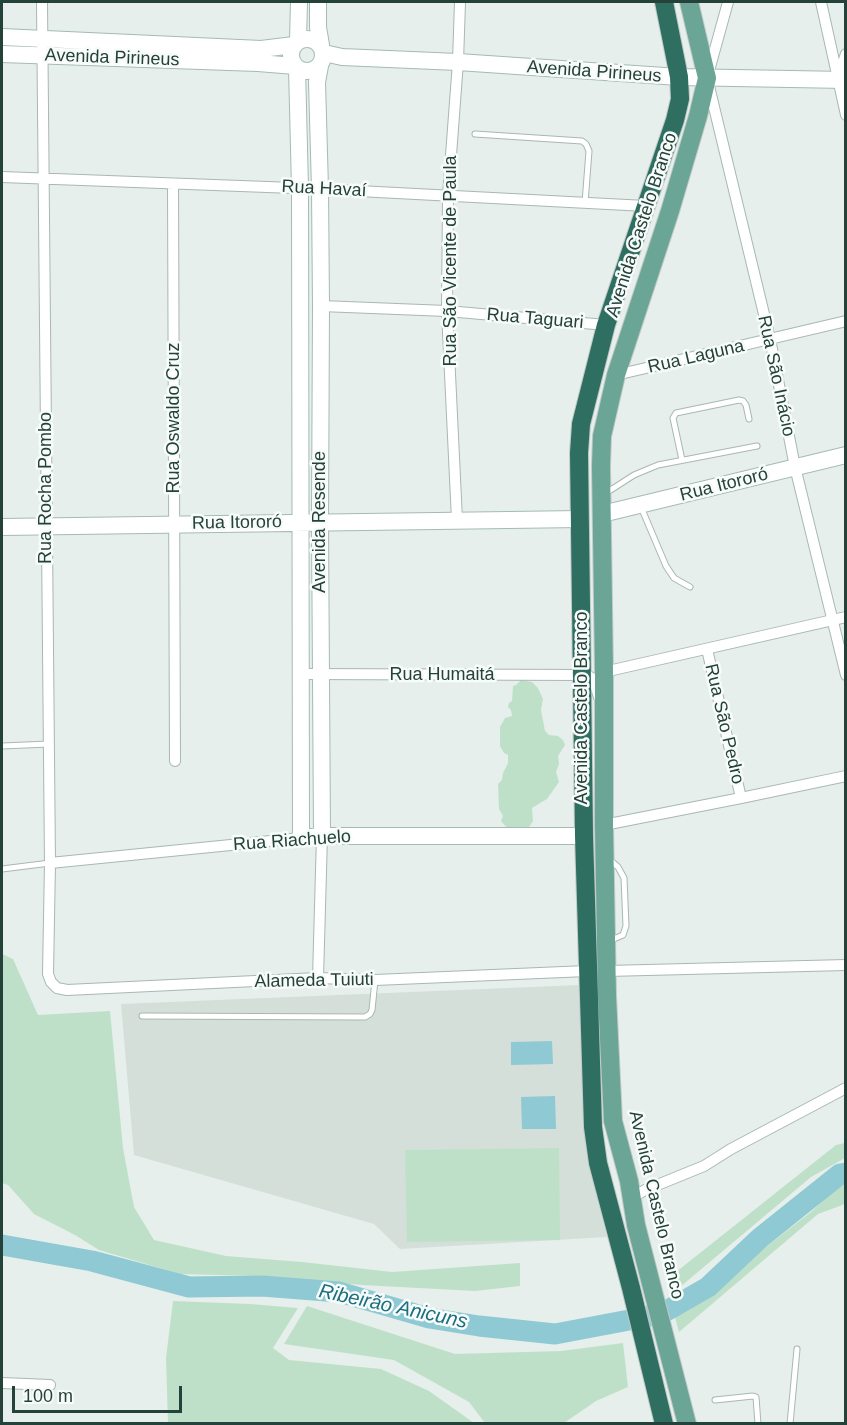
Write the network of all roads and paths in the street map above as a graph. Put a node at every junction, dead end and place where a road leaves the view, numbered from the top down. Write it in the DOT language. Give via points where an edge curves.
graph roads {
  1 [pos="42,2"];
  2 [pos="299,2"];
  3 [pos="318,2"];
  4 [pos="460,2"];
  5 [pos="664,2"];
  6 [pos="689,2"];
  7 [pos="728,2"];
  8 [pos="821,2"];
  9 [pos="2,37"];
  10 [pos="42,38"];
  11 [pos="296,43"];
  12 [pos="2,54"];
  13 [pos="846,54"];
  14 [pos="42,56"];
  15 [pos="322,56"];
  16 [pos="458,62"];
  17 [pos="296,67"];
  18 [pos="680,77"];
  19 [pos="707,78"];
  20 [pos="841,80"];
  21 [pos="846,115"];
  22 [pos="476,134"];
  23 [pos="2,177"];
  24 [pos="45,179"];
  25 [pos="173,184"];
  26 [pos="300,188"];
  27 [pos="320,189"];
  28 [pos="448,195"];
  29 [pos="585,203"];
  30 [pos="646,206"];
  31 [pos="300,246"];
  32 [pos="320,248"];
  33 [pos="321,306"];
  34 [pos="447,311"];
  35 [pos="846,321"];
  36 [pos="606,325"];
  37 [pos="770,339"];
  38 [pos="616,375"];
  39 [pos="750,419"];
  40 [pos="757,446"];
  41 [pos="846,455"];
  42 [pos="682,460"];
  43 [pos="795,468"];
  44 [pos="602,495"];
  45 [pos="641,505"];
  46 [pos="602,514"];
  47 [pos="580,519"];
  48 [pos="457,520"];
  49 [pos="301,522"];
  50 [pos="320,522"];
  51 [pos="174,524"];
  52 [pos="46,526"];
  53 [pos="2,527"];
  54 [pos="690,587"];
  55 [pos="846,617"];
  56 [pos="832,621"];
  57 [pos="706,649"];
  58 [pos="604,672"];
  59 [pos="301,674"];
  60 [pos="320,675"];
  61 [pos="583,675"];
  62 [pos="846,675"];
  63 [pos="604,712"];
  64 [pos="48,744"];
  65 [pos="2,746"];
  66 [pos="175,761"];
  67 [pos="846,776"];
  68 [pos="741,798"];
  69 [pos="604,825"];
  70 [pos="322,836"];
  71 [pos="584,836"];
  72 [pos="301,838"];
  73 [pos="50,863"];
  74 [pos="2,869"];
  75 [pos="846,964"];
  76 [pos="587,971"];
  77 [pos="607,971"];
  78 [pos="48,974"];
  79 [pos="318,978"];
  80 [pos="375,980"];
  81 [pos="142,1016"];
  82 [pos="846,1088"];
  83 [pos="636,1190"];
  84 [pos="797,1349"];
  85 [pos="2,1383"];
  86 [pos="50,1384"];
  87 [pos="715,1400"];
  88 [pos="664,1424"];
  89 [pos="687,1424"];
  90 [pos="759,1424"];
  91 [pos="790,1424"];
  1 -- 10 [label="street, Rua Rocha Pombo"];
  2 -- 11 [label="street"];
  3 -- 15 [label="street, Avenida Resende"];
  4 -- 16 [label="street, Rua São Vicente de Paula"];
  5 -- 18 [label="highway, Avenida Castelo Branco"];
  6 -- 19 [label="main road, Avenida Castelo Branco"];
  7 -- 19 [label="street"];
  8 -- 20 [label="street"];
  9 -- 10 [label="street, Avenida Pirineus"];
  10 -- 11 [label="street, Avenida Pirineus" via="261,49"];
  10 -- 14 [label="street, Rua Rocha Pombo"];
  11 -- 15 [label="street" via="306,38 314,40"];
  11 -- 17 [label="street" via="291,52"];
  12 -- 14 [label="street, Avenida Pirineus"];
  13 -- 20 [label="street"];
  14 -- 17 [label="street, Avenida Pirineus"];
  14 -- 24 [label="street, Rua Rocha Pombo"];
  15 -- 16 [label="street, Avenida Pirineus"];
  15 -- 17 [label="street" via="313,71"];
  15 -- 27 [label="street, Avenida Resende" via="317,82"];
  16 -- 18 [label="street, Avenida Pirineus"];
  16 -- 28 [label="street, Rua São Vicente de Paula"];
  17 -- 26 [label="street, Avenida Resende"];
  18 -- 19 [label="street, Avenida Pirineus"];
  18 -- 30 [label="highway, Avenida Castelo Branco" via="675,120"];
  19 -- 20 [label="street, Avenida Pirineus"];
  19 -- 37 [label="street, Rua São Inácio"];
  19 -- 38 [label="main road, Avenida Castelo Branco" via="670,211"];
  20 -- 21 [label="street"];
  22 -- 29 [label="lane" via="582,141 589,151"];
  23 -- 24 [label="street, Rua Havaí"];
  24 -- 25 [label="street, Rua Havaí"];
  24 -- 52 [label="street, Rua Rocha Pombo"];
  25 -- 26 [label="street, Rua Havaí"];
  25 -- 51 [label="street, Rua Oswaldo Cruz"];
  26 -- 27 [label="street, Rua Havaí"];
  26 -- 31 [label="street, Avenida Resende"];
  27 -- 28 [label="street, Rua Havaí"];
  27 -- 32 [label="street, Avenida Resende"];
  28 -- 29 [label="street, Rua Havaí"];
  28 -- 34 [label="street, Rua São Vicente de Paula"];
  29 -- 30 [label="street, Rua Havaí"];
  30 -- 36 [label="highway, Avenida Castelo Branco"];
  31 -- 32 [label="street"];
  31 -- 49 [label="street, Avenida Resende"];
  32 -- 33 [label="street, Avenida Resende"];
  33 -- 34 [label="street, Rua Taguari"];
  33 -- 50 [label="street, Avenida Resende"];
  34 -- 36 [label="street, Rua Taguari"];
  34 -- 48 [label="street, Rua São Vicente de Paula"];
  35 -- 37 [label="street, Rua Laguna"];
  36 -- 47 [label="highway, Avenida Castelo Branco" via="581,424"];
  37 -- 38 [label="street, Rua Laguna"];
  37 -- 43 [label="street, Rua São Inácio"];
  38 -- 44 [label="main road, Avenida Castelo Branco" via="602,436"];
  39 -- 42 [label="lane" via="746,405 739,400 676,413 673,418"];
  40 -- 42 [label="lane"];
  41 -- 43 [label="street, Rua Itororó"];
  42 -- 44 [label="lane" via="634,475"];
  43 -- 45 [label="street, Rua Itororó"];
  43 -- 56 [label="street, Rua São Inácio"];
  44 -- 46 [label="main road, Avenida Castelo Branco"];
  45 -- 46 [label="street, Rua Itororó"];
  45 -- 54 [label="lane" via="666,566 674,578"];
  46 -- 58 [label="main road, Avenida Castelo Branco"];
  47 -- 48 [label="street, Rua Itororó"];
  47 -- 61 [label="highway, Avenida Castelo Branco"];
  48 -- 50 [label="street, Rua Itororó"];
  49 -- 50 [label="street, Rua Itororó"];
  49 -- 51 [label="street, Rua Itororó"];
  49 -- 59 [label="street, Avenida Resende"];
  50 -- 60 [label="street, Avenida Resende"];
  51 -- 52 [label="street, Rua Itororó"];
  51 -- 66 [label="street, Rua Oswaldo Cruz"];
  52 -- 53 [label="street, Rua Itororó"];
  52 -- 64 [label="street, Rua Rocha Pombo"];
  55 -- 56 [label="street"];
  56 -- 57 [label="street"];
  56 -- 62 [label="street, Rua São Inácio"];
  57 -- 58 [label="street"];
  57 -- 68 [label="street, Rua São Pedro"];
  58 -- 63 [label="main road, Avenida Castelo Branco"];
  59 -- 60 [label="street, Rua Humaitá"];
  59 -- 72 [label="street, Avenida Resende"];
  60 -- 61 [label="street, Rua Humaitá"];
  60 -- 70 [label="street, Avenida Resende"];
  61 -- 63 [label="street" via="593,679"];
  61 -- 71 [label="highway, Avenida Castelo Branco"];
  63 -- 69 [label="main road, Avenida Castelo Branco"];
  64 -- 65 [label="lane"];
  64 -- 73 [label="street, Rua Rocha Pombo"];
  67 -- 68 [label="street"];
  68 -- 69 [label="street"];
  69 -- 77 [label="main road, Avenida Castelo Branco"];
  70 -- 71 [label="street, Rua Riachuelo"];
  70 -- 72 [label="street, Rua Riachuelo"];
  70 -- 79 [label="street, Avenida Resende"];
  71 -- 76 [label="highway, Avenida Castelo Branco"];
  72 -- 73 [label="street, Rua Riachuelo"];
  73 -- 74 [label="lane, Rua Riachuelo"];
  73 -- 78 [label="street, Rua Rocha Pombo"];
  75 -- 77 [label="street"];
  76 -- 80 [label="street, Alameda Tuiuti"];
  76 -- 88 [label="highway, Avenida Castelo Branco" via="598,1164"];
  77 -- 83 [label="main road, Avenida Castelo Branco" via="613,1121"];
  78 -- 79 [label="street, Alameda Tuiuti" via="57,988 67,990"];
  79 -- 80 [label="street, Alameda Tuiuti"];
  80 -- 81 [label="lane" via="372,1010 365,1017"];
  82 -- 83 [label="street" via="704,1166"];
  83 -- 89 [label="main road, Avenida Castelo Branco" via="636,1225"];
  84 -- 91 [label="lane"];
  85 -- 86 [label="street"];
  87 -- 90 [label="lane" via="756,1397"];
}
